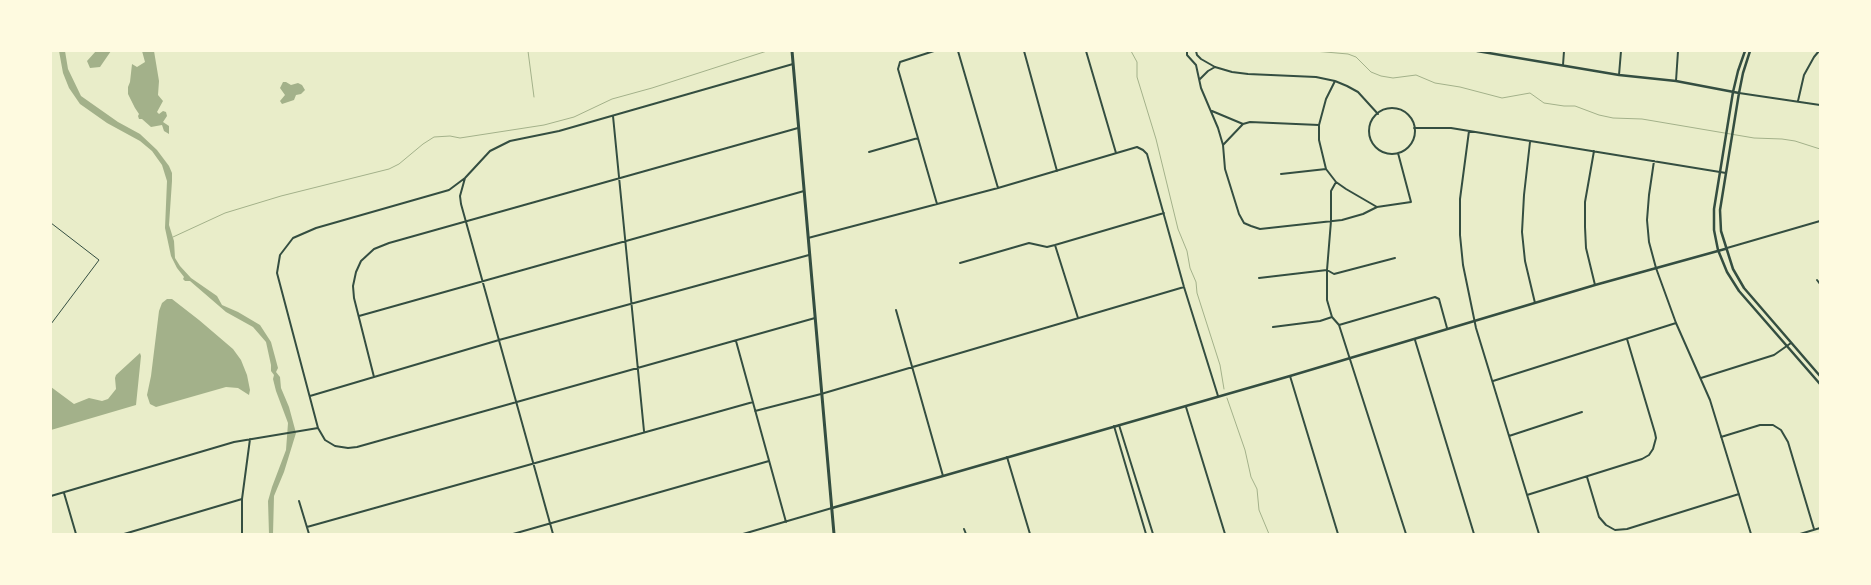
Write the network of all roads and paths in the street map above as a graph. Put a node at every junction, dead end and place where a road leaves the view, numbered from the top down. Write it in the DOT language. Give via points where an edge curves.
graph roads {
  1 [pos="934,51"];
  2 [pos="958,51"];
  3 [pos="1024,51"];
  4 [pos="1086,51"];
  5 [pos="1187,51"];
  6 [pos="1196,51"];
  7 [pos="1477,51"];
  8 [pos="1506,51"];
  9 [pos="1564,51"];
  10 [pos="1621,51"];
  11 [pos="1678,51"];
  12 [pos="1745,51"];
  13 [pos="1750,51"];
  14 [pos="1819,51"];
  15 [pos="792,53"];
  16 [pos="1506,56"];
  17 [pos="793,64"];
  18 [pos="1562,65"];
  19 [pos="1216,67"];
  20 [pos="1619,75"];
  21 [pos="1200,79"];
  22 [pos="1335,81"];
  23 [pos="1676,81"];
  24 [pos="1733,92"];
  25 [pos="1739,93"];
  26 [pos="1798,101"];
  27 [pos="1820,105"];
  28 [pos="1212,111"];
  29 [pos="1378,114"];
  30 [pos="614,116"];
  31 [pos="1243,124"];
  32 [pos="1319,125"];
  33 [pos="798,128"];
  34 [pos="1414,128"];
  35 [pos="1468,131"];
  36 [pos="918,138"];
  37 [pos="1530,142"];
  38 [pos="1223,145"];
  39 [pos="1594,151"];
  40 [pos="870,152"];
  41 [pos="1116,153"];
  42 [pos="1398,153"];
  43 [pos="1654,161"];
  44 [pos="1326,169"];
  45 [pos="1057,171"];
  46 [pos="1720,172"];
  47 [pos="1726,173"];
  48 [pos="1281,174"];
  49 [pos="465,178"];
  50 [pos="620,178"];
  51 [pos="1336,182"];
  52 [pos="998,188"];
  53 [pos="804,191"];
  54 [pos="937,204"];
  55 [pos="1378,207"];
  56 [pos="1164,213"];
  57 [pos="466,221"];
  58 [pos="1331,221"];
  59 [pos="1820,221"];
  60 [pos="51,223"];
  61 [pos="808,238"];
  62 [pos="626,241"];
  63 [pos="1055,246"];
  64 [pos="1725,248"];
  65 [pos="1718,250"];
  66 [pos="809,255"];
  67 [pos="1395,258"];
  68 [pos="960,263"];
  69 [pos="1656,268"];
  70 [pos="1327,270"];
  71 [pos="1259,278"];
  72 [pos="1817,280"];
  73 [pos="484,281"];
  74 [pos="1820,284"];
  75 [pos="1595,285"];
  76 [pos="1184,287"];
  77 [pos="632,303"];
  78 [pos="1536,303"];
  79 [pos="896,310"];
  80 [pos="359,316"];
  81 [pos="1332,317"];
  82 [pos="815,318"];
  83 [pos="1078,318"];
  84 [pos="1475,320"];
  85 [pos="1676,323"];
  86 [pos="51,324"];
  87 [pos="1339,325"];
  88 [pos="1272,327"];
  89 [pos="1447,328"];
  90 [pos="1414,338"];
  91 [pos="1627,339"];
  92 [pos="499,340"];
  93 [pos="736,340"];
  94 [pos="1791,342"];
  95 [pos="1787,346"];
  96 [pos="1350,356"];
  97 [pos="638,366"];
  98 [pos="912,366"];
  99 [pos="1290,376"];
  100 [pos="1820,376"];
  101 [pos="374,377"];
  102 [pos="1701,378"];
  103 [pos="1493,382"];
  104 [pos="1820,384"];
  105 [pos="821,394"];
  106 [pos="310,396"];
  107 [pos="1218,396"];
  108 [pos="516,401"];
  109 [pos="753,402"];
  110 [pos="1186,405"];
  111 [pos="755,411"];
  112 [pos="1582,412"];
  113 [pos="1119,425"];
  114 [pos="1114,426"];
  115 [pos="318,428"];
  116 [pos="644,431"];
  117 [pos="1509,436"];
  118 [pos="1721,437"];
  119 [pos="250,439"];
  120 [pos="1007,457"];
  121 [pos="769,461"];
  122 [pos="533,464"];
  123 [pos="943,476"];
  124 [pos="1586,476"];
  125 [pos="64,492"];
  126 [pos="1739,494"];
  127 [pos="1527,495"];
  128 [pos="51,496"];
  129 [pos="1142,498"];
  130 [pos="242,499"];
  131 [pos="1136,500"];
  132 [pos="299,501"];
  133 [pos="832,508"];
  134 [pos="786,522"];
  135 [pos="550,523"];
  136 [pos="307,527"];
  137 [pos="1820,528"];
  138 [pos="964,529"];
  139 [pos="1814,529"];
  140 [pos="76,534"];
  141 [pos="124,534"];
  142 [pos="242,534"];
  143 [pos="309,534"];
  144 [pos="513,534"];
  145 [pos="553,534"];
  146 [pos="743,534"];
  147 [pos="834,534"];
  148 [pos="966,534"];
  149 [pos="1030,534"];
  150 [pos="1146,534"];
  151 [pos="1153,534"];
  152 [pos="1225,534"];
  153 [pos="1338,534"];
  154 [pos="1406,534"];
  155 [pos="1474,534"];
  156 [pos="1539,534"];
  157 [pos="1751,534"];
  158 [pos="1800,534"];
  1 -- 36 [label="street" via="899,65"];
  2 -- 52 [label="street"];
  3 -- 45 [label="street"];
  4 -- 41 [label="street"];
  5 -- 21 [label="street"];
  6 -- 19 [label="street" via="1200,58"];
  7 -- 16 [label="street"];
  8 -- 16 [label="street"];
  9 -- 18 [label="street"];
  10 -- 20 [label="street"];
  11 -- 23 [label="street"];
  12 -- 24 [label="street"];
  13 -- 25 [label="street"];
  14 -- 26 [label="street" via="1804,75"];
  15 -- 17 [label="main road"];
  16 -- 18 [label="street"];
  17 -- 30 [label="street"];
  17 -- 33 [label="main road"];
  18 -- 20 [label="street"];
  19 -- 21 [label="street"];
  19 -- 22 [label="street" via="1248,74"];
  20 -- 23 [label="street"];
  21 -- 28 [label="street"];
  22 -- 29 [label="street" via="1358,92"];
  22 -- 32 [label="street"];
  23 -- 24 [label="street"];
  24 -- 25 [label="street"];
  24 -- 46 [label="street"];
  25 -- 26 [label="street"];
  25 -- 47 [label="street"];
  26 -- 27 [label="street"];
  28 -- 31 [label="street"];
  28 -- 38 [label="street"];
  29 -- 34 [label="street" via="1385,110 1398,110 1409,116"];
  29 -- 42 [label="street" via="1370,130 1372,142 1380,151"];
  30 -- 49 [label="street" via="503,144 490,151"];
  30 -- 50 [label="street"];
  31 -- 32 [label="street"];
  31 -- 38 [label="street"];
  32 -- 44 [label="street"];
  33 -- 50 [label="street"];
  33 -- 53 [label="main road"];
  34 -- 35 [label="street"];
  34 -- 42 [label="street" via="1411,144"];
  35 -- 37 [label="street"];
  35 -- 84 [label="street" via="1460,199 1460,235"];
  36 -- 40 [label="street"];
  36 -- 54 [label="street"];
  37 -- 39 [label="street"];
  37 -- 78 [label="street" via="1522,232 1525,261"];
  38 -- 58 [label="street" via="1225,170 1244,222 1260,229"];
  39 -- 43 [label="street"];
  39 -- 75 [label="street" via="1584,227"];
  41 -- 45 [label="street"];
  41 -- 56 [label="street" via="1137,147 1147,154"];
  42 -- 55 [label="street" via="1411,202"];
  43 -- 46 [label="street"];
  43 -- 69 [label="street" via="1647,220"];
  44 -- 48 [label="street"];
  44 -- 51 [label="street"];
  45 -- 52 [label="street"];
  46 -- 47 [label="street"];
  46 -- 65 [label="street" via="1714,209"];
  47 -- 64 [label="street" via="1720,210"];
  49 -- 57 [label="street" via="460,196"];
  49 -- 106 [label="street" via="449,190 316,228 293,238 280,255 277,266 279,281"];
  50 -- 57 [label="street"];
  50 -- 62 [label="street"];
  51 -- 55 [label="street"];
  51 -- 58 [label="street" via="1331,191"];
  52 -- 54 [label="street"];
  53 -- 61 [label="main road"];
  53 -- 62 [label="street"];
  54 -- 61 [label="street"];
  55 -- 58 [label="street"];
  56 -- 63 [label="street"];
  56 -- 76 [label="street"];
  57 -- 73 [label="street"];
  57 -- 80 [label="street" via="389,243 367,254 356,272 353,286"];
  58 -- 70 [label="street"];
  59 -- 64 [label="street"];
  60 -- 86 [label="lane" via="99,260"];
  61 -- 66 [label="main road"];
  62 -- 73 [label="street"];
  62 -- 77 [label="street"];
  63 -- 68 [label="street" via="1047,248 1029,243"];
  63 -- 83 [label="street"];
  64 -- 65 [label="street"];
  64 -- 94 [label="street" via="1744,288"];
  65 -- 69 [label="street"];
  65 -- 95 [label="street" via="1739,291"];
  66 -- 77 [label="street"];
  66 -- 82 [label="main road"];
  67 -- 70 [label="street" via="1334,274"];
  69 -- 75 [label="street"];
  69 -- 85 [label="street"];
  70 -- 71 [label="street"];
  70 -- 81 [label="street" via="1327,300"];
  72 -- 74 [label="street"];
  73 -- 80 [label="street"];
  73 -- 92 [label="street"];
  75 -- 78 [label="street"];
  76 -- 83 [label="street"];
  76 -- 107 [label="street"];
  77 -- 92 [label="street"];
  77 -- 97 [label="street"];
  78 -- 84 [label="street"];
  79 -- 98 [label="street"];
  80 -- 101 [label="street"];
  81 -- 87 [label="street"];
  81 -- 88 [label="street"];
  82 -- 93 [label="street"];
  82 -- 105 [label="main road"];
  83 -- 98 [label="street"];
  84 -- 89 [label="street"];
  84 -- 103 [label="street"];
  85 -- 91 [label="street"];
  85 -- 102 [label="street"];
  87 -- 89 [label="street" via="1435,297 1439,299"];
  87 -- 96 [label="street"];
  89 -- 90 [label="street"];
  90 -- 96 [label="street"];
  90 -- 155 [label="street"];
  91 -- 103 [label="street"];
  91 -- 124 [label="street" via="1655,433 1653,449 1642,459"];
  92 -- 101 [label="street"];
  92 -- 108 [label="street"];
  93 -- 97 [label="street"];
  93 -- 109 [label="street"];
  94 -- 95 [label="street"];
  94 -- 100 [label="street"];
  95 -- 102 [label="street" via="1774,356"];
  95 -- 104 [label="street"];
  96 -- 99 [label="street"];
  96 -- 154 [label="street"];
  97 -- 108 [label="street"];
  97 -- 116 [label="street"];
  98 -- 105 [label="street"];
  98 -- 123 [label="street"];
  99 -- 107 [label="street"];
  99 -- 153 [label="street"];
  101 -- 106 [label="street"];
  102 -- 118 [label="street"];
  103 -- 117 [label="street"];
  105 -- 111 [label="street"];
  105 -- 133 [label="main road"];
  106 -- 115 [label="street"];
  107 -- 110 [label="street"];
  108 -- 115 [label="street" via="348,448 330,444"];
  108 -- 122 [label="street"];
  109 -- 111 [label="street"];
  109 -- 116 [label="street"];
  110 -- 113 [label="street"];
  110 -- 152 [label="street"];
  111 -- 121 [label="street"];
  112 -- 117 [label="street"];
  113 -- 114 [label="street"];
  113 -- 129 [label="street"];
  114 -- 120 [label="street"];
  114 -- 131 [label="street"];
  115 -- 119 [label="street"];
  116 -- 122 [label="street"];
  117 -- 127 [label="street"];
  118 -- 126 [label="street"];
  118 -- 139 [label="street" via="1760,425 1773,425 1781,430 1788,442"];
  119 -- 125 [label="street"];
  119 -- 130 [label="street"];
  120 -- 123 [label="street"];
  120 -- 149 [label="street"];
  121 -- 134 [label="street"];
  121 -- 135 [label="street"];
  122 -- 135 [label="street"];
  122 -- 136 [label="street"];
  123 -- 133 [label="street"];
  124 -- 126 [label="street" via="1599,517 1616,530"];
  124 -- 127 [label="street"];
  125 -- 128 [label="street"];
  125 -- 140 [label="street"];
  126 -- 157 [label="street"];
  127 -- 156 [label="street"];
  129 -- 131 [label="lane"];
  129 -- 151 [label="street"];
  130 -- 141 [label="street"];
  130 -- 142 [label="street"];
  131 -- 150 [label="street"];
  132 -- 136 [label="street"];
  133 -- 134 [label="street"];
  133 -- 147 [label="main road"];
  134 -- 146 [label="street"];
  135 -- 144 [label="street"];
  135 -- 145 [label="street"];
  136 -- 143 [label="street"];
  137 -- 139 [label="street"];
  138 -- 148 [label="street"];
  139 -- 158 [label="street"];
}
